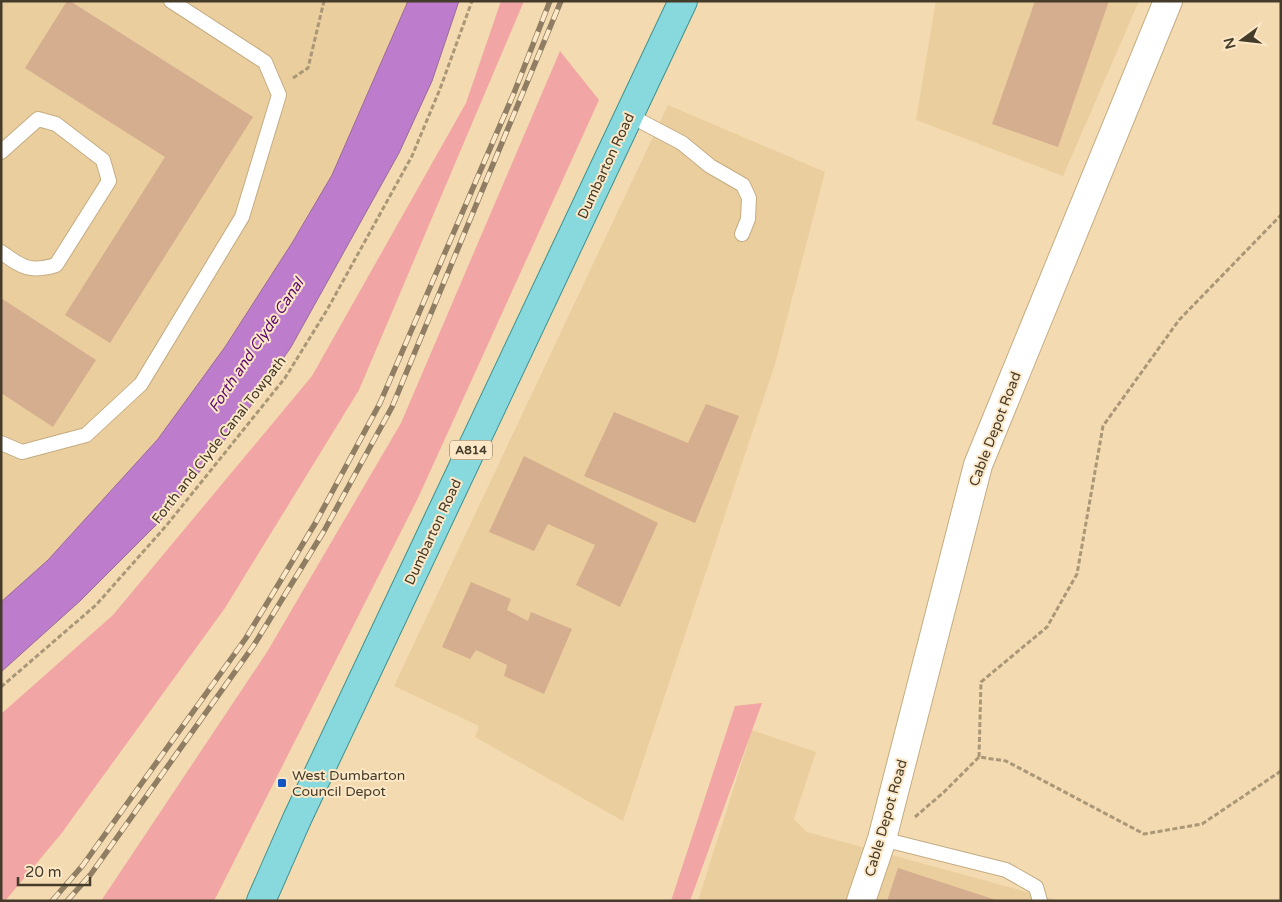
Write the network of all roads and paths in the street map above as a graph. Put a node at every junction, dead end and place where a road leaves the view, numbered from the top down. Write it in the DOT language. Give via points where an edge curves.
graph roads {
  1 [pos="172,1"];
  2 [pos="324,1"];
  3 [pos="472,1"];
  4 [pos="683,1"];
  5 [pos="1168,1"];
  6 [pos="277,90"];
  7 [pos="630,115"];
  8 [pos="1,152"];
  9 [pos="1281,215"];
  10 [pos="742,234"];
  11 [pos="1,252"];
  12 [pos="1,443"];
  13 [pos="1,687"];
  14 [pos="979,757"];
  15 [pos="1281,771"];
  16 [pos="882,839"];
  17 [pos="261,901"];
  18 [pos="861,901"];
  19 [pos="1040,901"];
  1 -- 6 [label="lane" via="265,62"];
  2 -- 6 [label="path" via="308,68"];
  3 -- 13 [label="path, Forth and Clyde Canal Towpath" via="412,156 327,310 285,378 166,526 96,605"];
  4 -- 7 [label="main road, Dumbarton Road / A814"];
  5 -- 16 [label="street, Cable Depot Road" via="978,466"];
  6 -- 12 [label="lane" via="279,95 242,217 141,384 86,435 22,452"];
  7 -- 10 [label="lane" via="682,143 710,166 743,185 749,198 748,219"];
  7 -- 17 [label="main road, Dumbarton Road / A814"];
  8 -- 11 [label="lane" via="38,119 47,121 56,124 103,160 110,181 56,265 41,270 20,266"];
  9 -- 14 [label="path" via="1179,320 1103,426 1077,574 1046,627 981,682"];
  14 -- 15 [label="path" via="1006,761 1144,834 1202,824"];
  14 -- 16 [label="path" via="923,811"];
  16 -- 18 [label="street, Cable Depot Road"];
  16 -- 19 [label="lane" via="1006,870 1036,888"];
}
